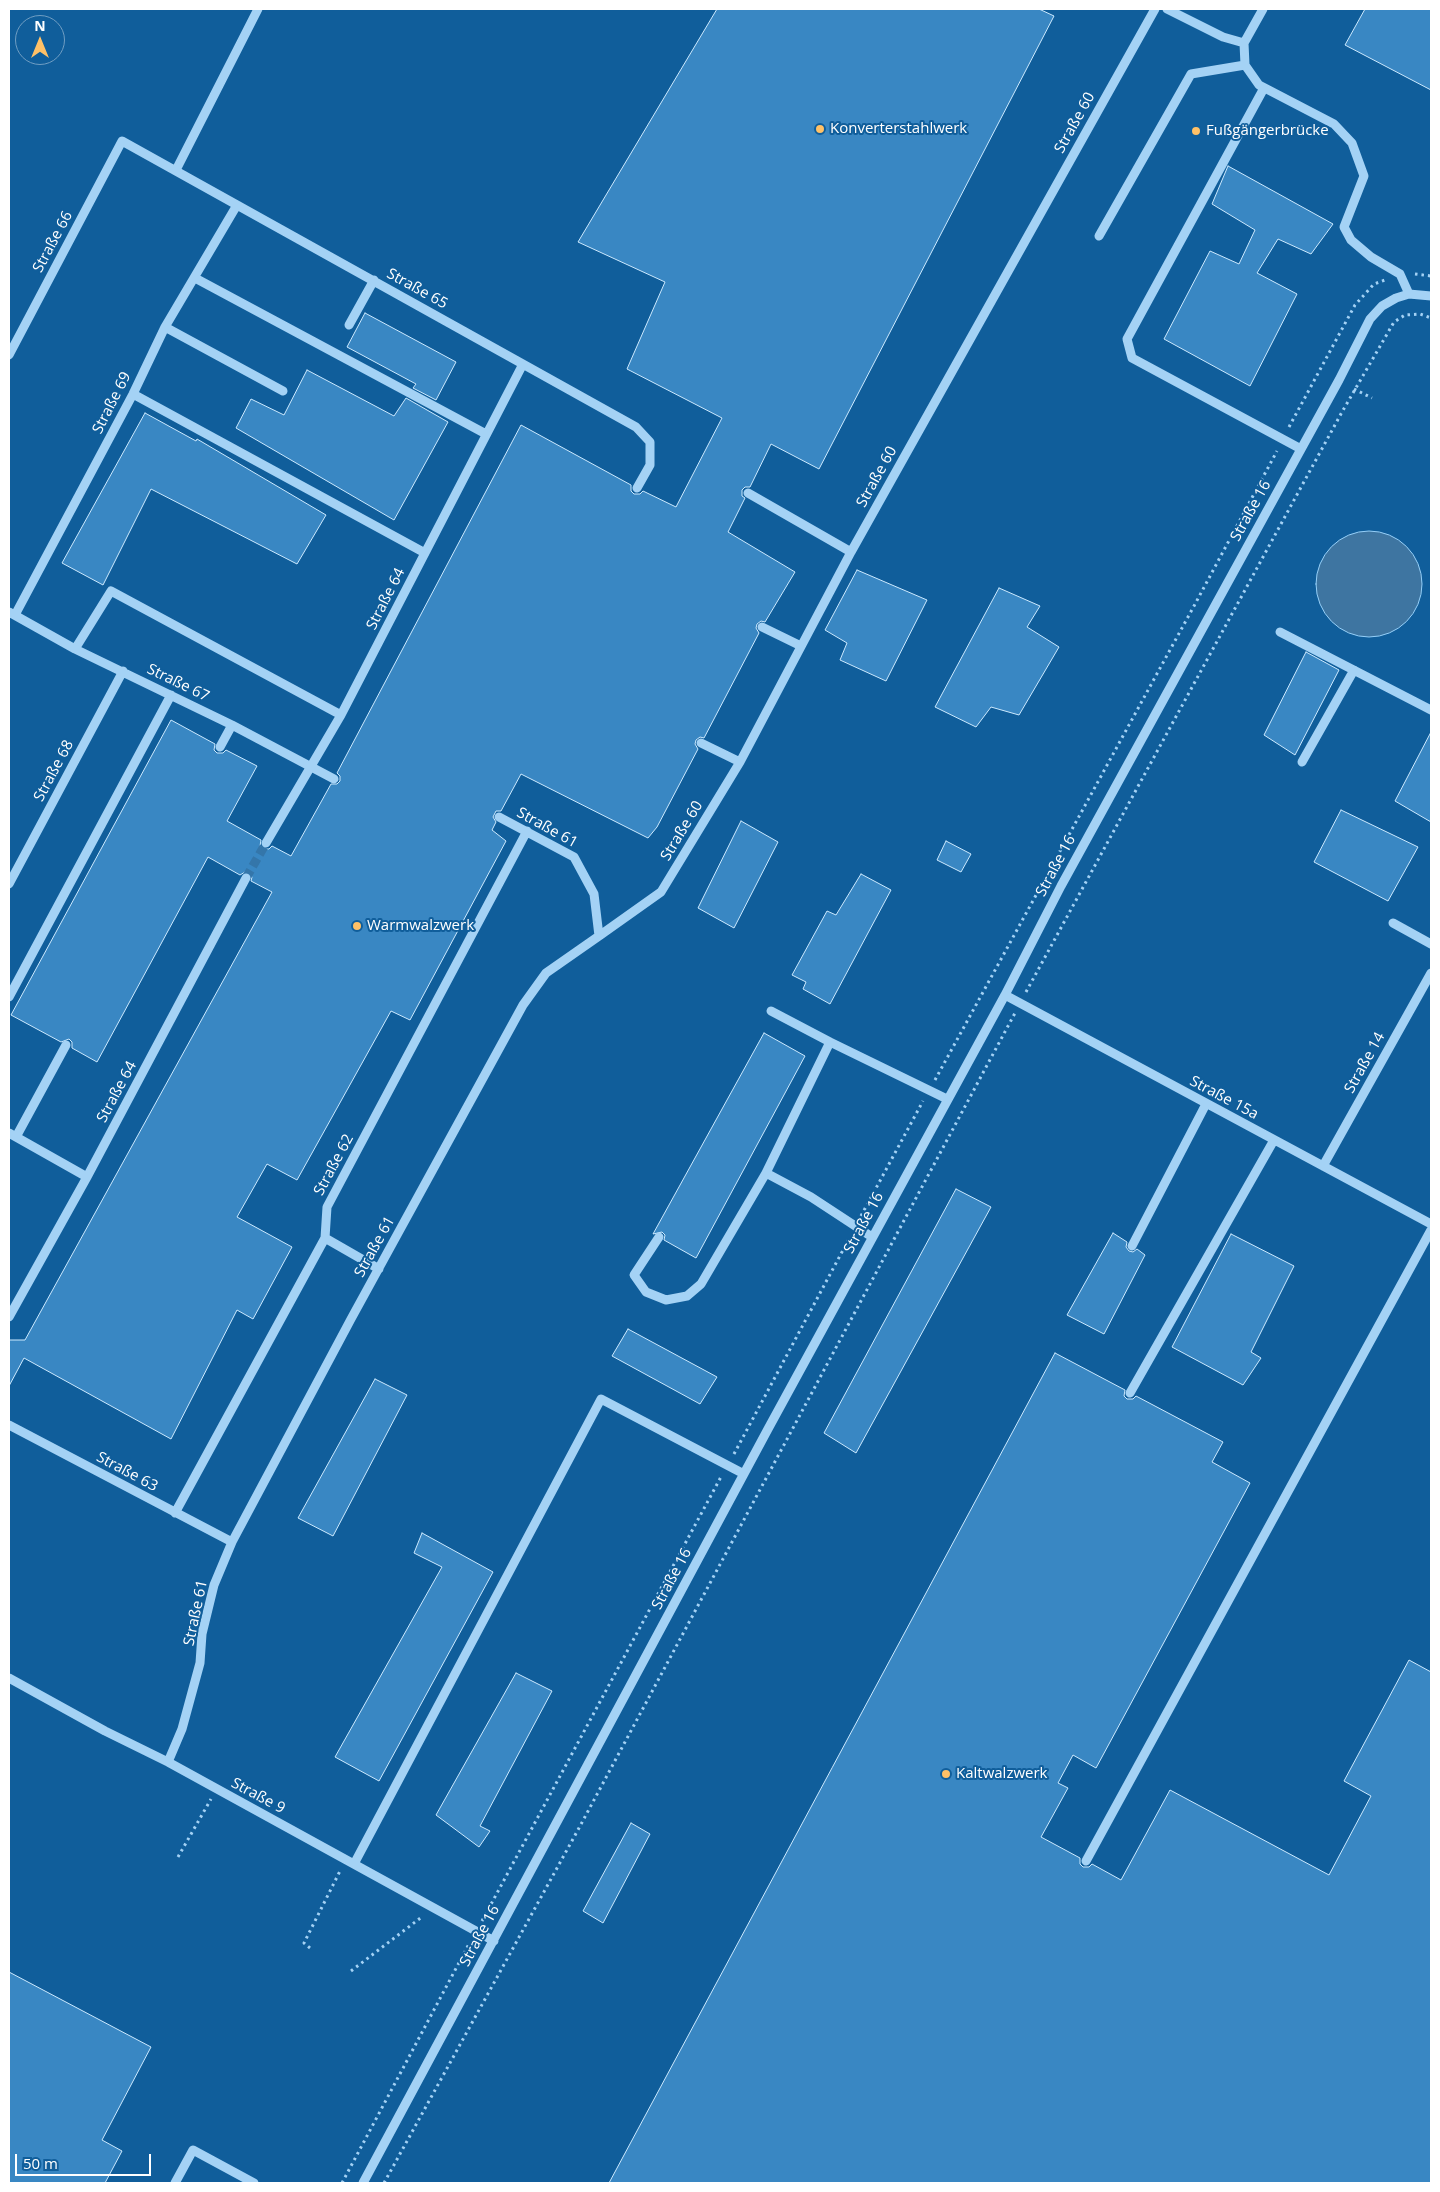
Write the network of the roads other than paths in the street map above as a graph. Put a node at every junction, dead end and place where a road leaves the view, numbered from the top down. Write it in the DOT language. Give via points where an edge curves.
graph roads {
  1 [pos="258,9"];
  2 [pos="1155,9"];
  3 [pos="1167,9"];
  4 [pos="1263,9"];
  5 [pos="1244,43"];
  6 [pos="1245,65"];
  7 [pos="1264,88"];
  8 [pos="122,141"];
  9 [pos="176,170"];
  10 [pos="237,205"];
  11 [pos="1099,236"];
  12 [pos="194,278"];
  13 [pos="374,280"];
  14 [pos="1410,294"];
  15 [pos="1431,296"];
  16 [pos="349,325"];
  17 [pos="165,327"];
  18 [pos="9,355"];
  19 [pos="523,364"];
  20 [pos="283,391"];
  21 [pos="133,394"];
  22 [pos="486,434"];
  23 [pos="1301,449"];
  24 [pos="637,488"];
  25 [pos="748,493"];
  26 [pos="851,552"];
  27 [pos="425,553"];
  28 [pos="12,614"];
  29 [pos="762,627"];
  30 [pos="1280,632"];
  31 [pos="801,646"];
  32 [pos="75,649"];
  33 [pos="1354,670"];
  34 [pos="123,671"];
  35 [pos="171,695"];
  36 [pos="1431,710"];
  37 [pos="341,715"];
  38 [pos="232,724"];
  39 [pos="701,743"];
  40 [pos="220,747"];
  41 [pos="740,762"];
  42 [pos="1302,762"];
  43 [pos="311,767"];
  44 [pos="334,779"];
  45 [pos="499,817"];
  46 [pos="527,831"];
  47 [pos="266,843"];
  48 [pos="246,878"];
  49 [pos="9,884"];
  50 [pos="1393,923"];
  51 [pos="599,936"];
  52 [pos="1431,944"];
  53 [pos="1431,973"];
  54 [pos="1005,995"];
  55 [pos="9,997"];
  56 [pos="770,1011"];
  57 [pos="830,1042"];
  58 [pos="66,1045"];
  59 [pos="947,1099"];
  60 [pos="1206,1104"];
  61 [pos="12,1135"];
  62 [pos="1274,1140"];
  63 [pos="1323,1166"];
  64 [pos="766,1173"];
  65 [pos="86,1178"];
  66 [pos="1431,1224"];
  67 [pos="1431,1230"];
  68 [pos="659,1237"];
  69 [pos="872,1237"];
  70 [pos="325,1238"];
  71 [pos="1132,1246"];
  72 [pos="379,1269"];
  73 [pos="9,1317"];
  74 [pos="1130,1393"];
  75 [pos="9,1425"];
  76 [pos="744,1474"];
  77 [pos="175,1513"];
  78 [pos="232,1542"];
  79 [pos="9,1678"];
  80 [pos="168,1762"];
  81 [pos="1086,1861"];
  82 [pos="350,1862"];
  83 [pos="494,1941"];
  84 [pos="175,2183"];
  85 [pos="254,2183"];
  86 [pos="363,2183"];
  1 -- 9 [label="street"];
  2 -- 26 [label="street, Straße 60"];
  3 -- 5 [label="street" via="1224,37"];
  4 -- 5 [label="street"];
  5 -- 6 [label="street"];
  6 -- 7 [label="street"];
  6 -- 11 [label="street" via="1190,74"];
  7 -- 14 [label="street" via="1334,124 1352,143 1364,176 1344,226 1351,240 1371,257 1400,274"];
  7 -- 23 [label="street" via="1127,338 1132,358"];
  8 -- 9 [label="street, Straße 65"];
  8 -- 18 [label="street, Straße 66"];
  9 -- 10 [label="street, Straße 65"];
  10 -- 12 [label="street, Straße 69"];
  10 -- 13 [label="street, Straße 65"];
  12 -- 17 [label="street, Straße 69"];
  12 -- 22 [label="street"];
  13 -- 16 [label="street"];
  13 -- 19 [label="street, Straße 65"];
  14 -- 15 [label="street"];
  14 -- 23 [label="street, Straße 16" via="1382,306 1370,320"];
  17 -- 20 [label="street"];
  17 -- 21 [label="street, Straße 69"];
  19 -- 22 [label="street, Straße 64"];
  19 -- 24 [label="street, Straße 65" via="636,427 650,442 650,465"];
  21 -- 27 [label="street"];
  21 -- 28 [label="street, Straße 69"];
  22 -- 27 [label="street, Straße 64"];
  23 -- 54 [label="street, Straße 16" via="1061,886"];
  25 -- 26 [label="street"];
  26 -- 31 [label="street, Straße 60"];
  27 -- 37 [label="street, Straße 64"];
  28 -- 32 [label="street, Straße 67"];
  29 -- 31 [label="street"];
  30 -- 33 [label="street"];
  31 -- 41 [label="street, Straße 60"];
  32 -- 34 [label="street, Straße 67"];
  32 -- 37 [label="street" via="111,591"];
  33 -- 36 [label="street"];
  33 -- 42 [label="street"];
  34 -- 35 [label="street, Straße 67"];
  34 -- 49 [label="street, Straße 68"];
  35 -- 38 [label="street, Straße 67"];
  35 -- 55 [label="street"];
  37 -- 43 [label="street, Straße 64"];
  38 -- 40 [label="street"];
  38 -- 43 [label="street, Straße 67"];
  39 -- 41 [label="street"];
  41 -- 51 [label="street, Straße 60" via="661,892"];
  43 -- 44 [label="street, Straße 67"];
  43 -- 47 [label="street, Straße 64"];
  45 -- 46 [label="street, Straße 61"];
  46 -- 51 [label="street, Straße 61" via="574,857 594,894"];
  46 -- 70 [label="street, Straße 62" via="328,1207"];
  48 -- 65 [label="street, Straße 64"];
  50 -- 52 [label="street"];
  51 -- 72 [label="street, Straße 61" via="546,973 523,1005"];
  53 -- 63 [label="street, Straße 14"];
  54 -- 59 [label="street, Straße 16"];
  54 -- 60 [label="street, Straße 15a"];
  56 -- 57 [label="street"];
  57 -- 59 [label="street"];
  57 -- 64 [label="street"];
  58 -- 61 [label="street"];
  59 -- 69 [label="street, Straße 16"];
  60 -- 62 [label="street, Straße 15a"];
  60 -- 71 [label="street"];
  61 -- 65 [label="street"];
  62 -- 63 [label="street, Straße 15a"];
  62 -- 74 [label="street"];
  63 -- 66 [label="street, Straße 15a"];
  64 -- 68 [label="street" via="701,1284 687,1296 666,1300 646,1292 634,1275"];
  64 -- 69 [label="street" via="812,1197"];
  65 -- 73 [label="street, Straße 64"];
  67 -- 81 [label="street"];
  69 -- 76 [label="street, Straße 16"];
  70 -- 72 [label="street"];
  70 -- 77 [label="street, Straße 62"];
  72 -- 78 [label="street, Straße 61"];
  75 -- 77 [label="street, Straße 63"];
  76 -- 82 [label="street" via="601,1399"];
  76 -- 83 [label="street, Straße 16"];
  77 -- 78 [label="street, Straße 63"];
  78 -- 80 [label="street, Straße 61" via="214,1585 202,1634 200,1663 182,1729"];
  79 -- 80 [label="street, Straße 9"];
  80 -- 82 [label="street, Straße 9"];
  82 -- 83 [label="street, Straße 9"];
  83 -- 86 [label="street, Straße 16"];
  84 -- 85 [label="street" via="193,2150"];
}
